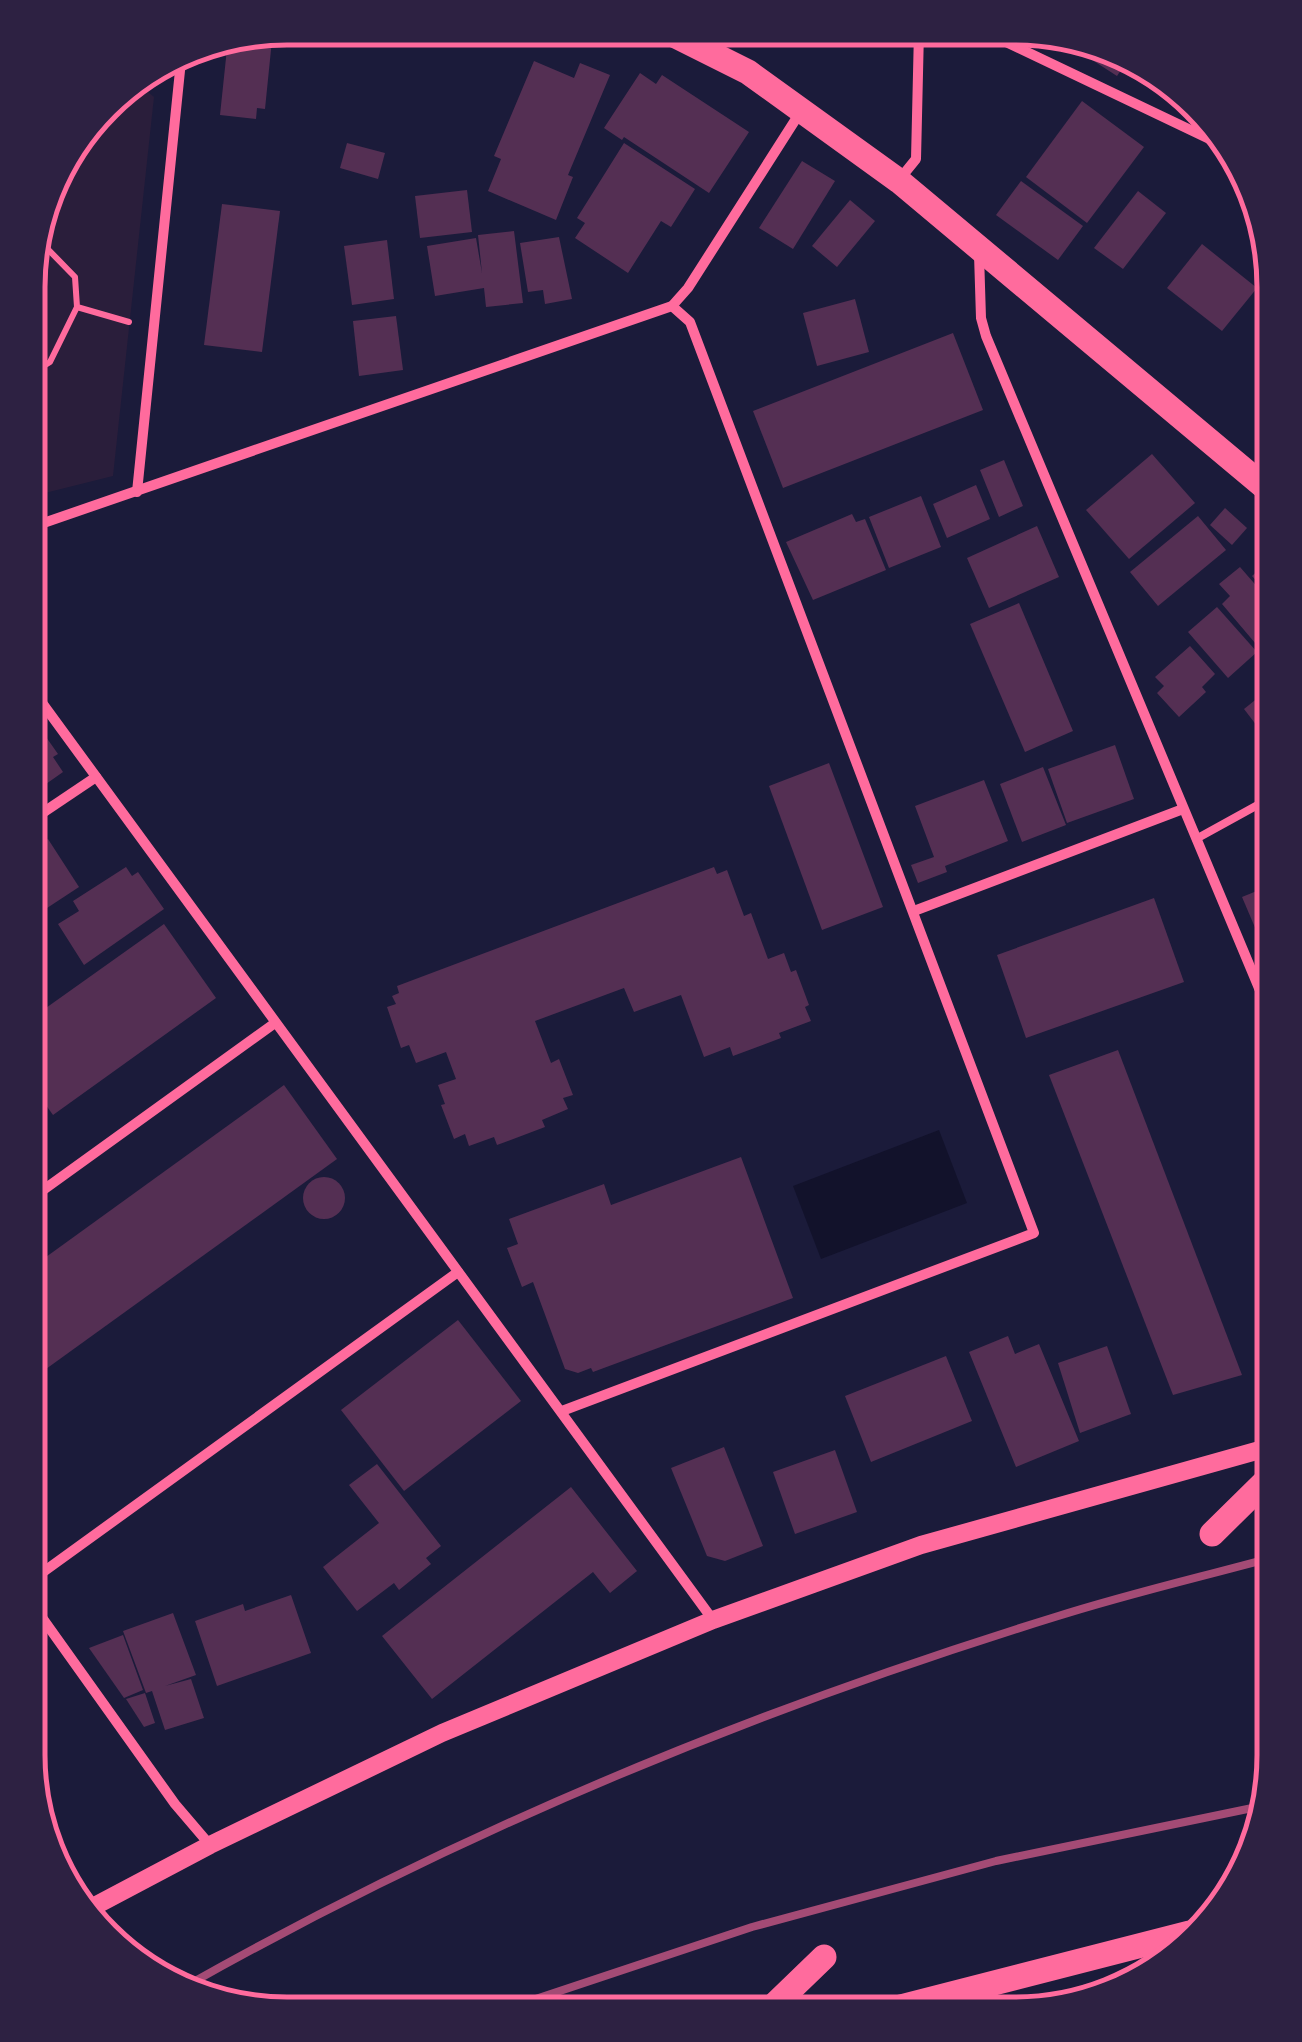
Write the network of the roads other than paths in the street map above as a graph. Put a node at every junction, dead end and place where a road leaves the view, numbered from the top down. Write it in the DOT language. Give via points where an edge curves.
graph roads {
  1 [pos="695,45"];
  2 [pos="920,45"];
  3 [pos="1013,45"];
  4 [pos="180,70"];
  5 [pos="802,108"];
  6 [pos="1194,125"];
  7 [pos="1191,129"];
  8 [pos="1203,135"];
  9 [pos="899,181"];
  10 [pos="979,247"];
  11 [pos="672,306"];
  12 [pos="1257,480"];
  13 [pos="137,492"];
  14 [pos="45,523"];
  15 [pos="45,707"];
  16 [pos="96,776"];
  17 [pos="1257,806"];
  18 [pos="1183,809"];
  19 [pos="45,811"];
  20 [pos="1196,839"];
  21 [pos="914,912"];
  22 [pos="1257,984"];
  23 [pos="275,1023"];
  24 [pos="45,1189"];
  25 [pos="458,1272"];
  26 [pos="562,1411"];
  27 [pos="1256,1451"];
  28 [pos="1256,1490"];
  29 [pos="1212,1534"];
  30 [pos="45,1571"];
  31 [pos="713,1620"];
  32 [pos="45,1622"];
  33 [pos="210,1845"];
  34 [pos="97,1905"];
  35 [pos="1173,1937"];
  36 [pos="824,1956"];
  37 [pos="782,1997"];
  38 [pos="939,1997"];
  1 -- 5 [label="main road"];
  2 -- 9 [label="street" via="916,159"];
  3 -- 7 [label="street"];
  4 -- 13 [label="street"];
  5 -- 9 [label="main road"];
  5 -- 11 [label="street"];
  6 -- 7 [label="street"];
  7 -- 8 [label="street"];
  9 -- 10 [label="main road"];
  10 -- 12 [label="main road"];
  10 -- 18 [label="street" via="986,336"];
  11 -- 13 [label="street"];
  11 -- 21 [label="street" via="690,322"];
  13 -- 14 [label="street"];
  15 -- 16 [label="street"];
  16 -- 19 [label="street"];
  16 -- 23 [label="street"];
  17 -- 20 [label="lane"];
  18 -- 20 [label="street"];
  18 -- 21 [label="street"];
  20 -- 22 [label="street"];
  21 -- 26 [label="street" via="1034,1233"];
  23 -- 24 [label="street"];
  23 -- 25 [label="street"];
  25 -- 26 [label="street"];
  25 -- 30 [label="street"];
  26 -- 31 [label="street"];
  27 -- 31 [label="street" via="921,1545"];
  28 -- 29 [label="main road"];
  31 -- 33 [label="street" via="442,1733"];
  32 -- 33 [label="street"];
  33 -- 34 [label="street"];
  35 -- 38 [label="main road"];
  36 -- 37 [label="main road"];
}
